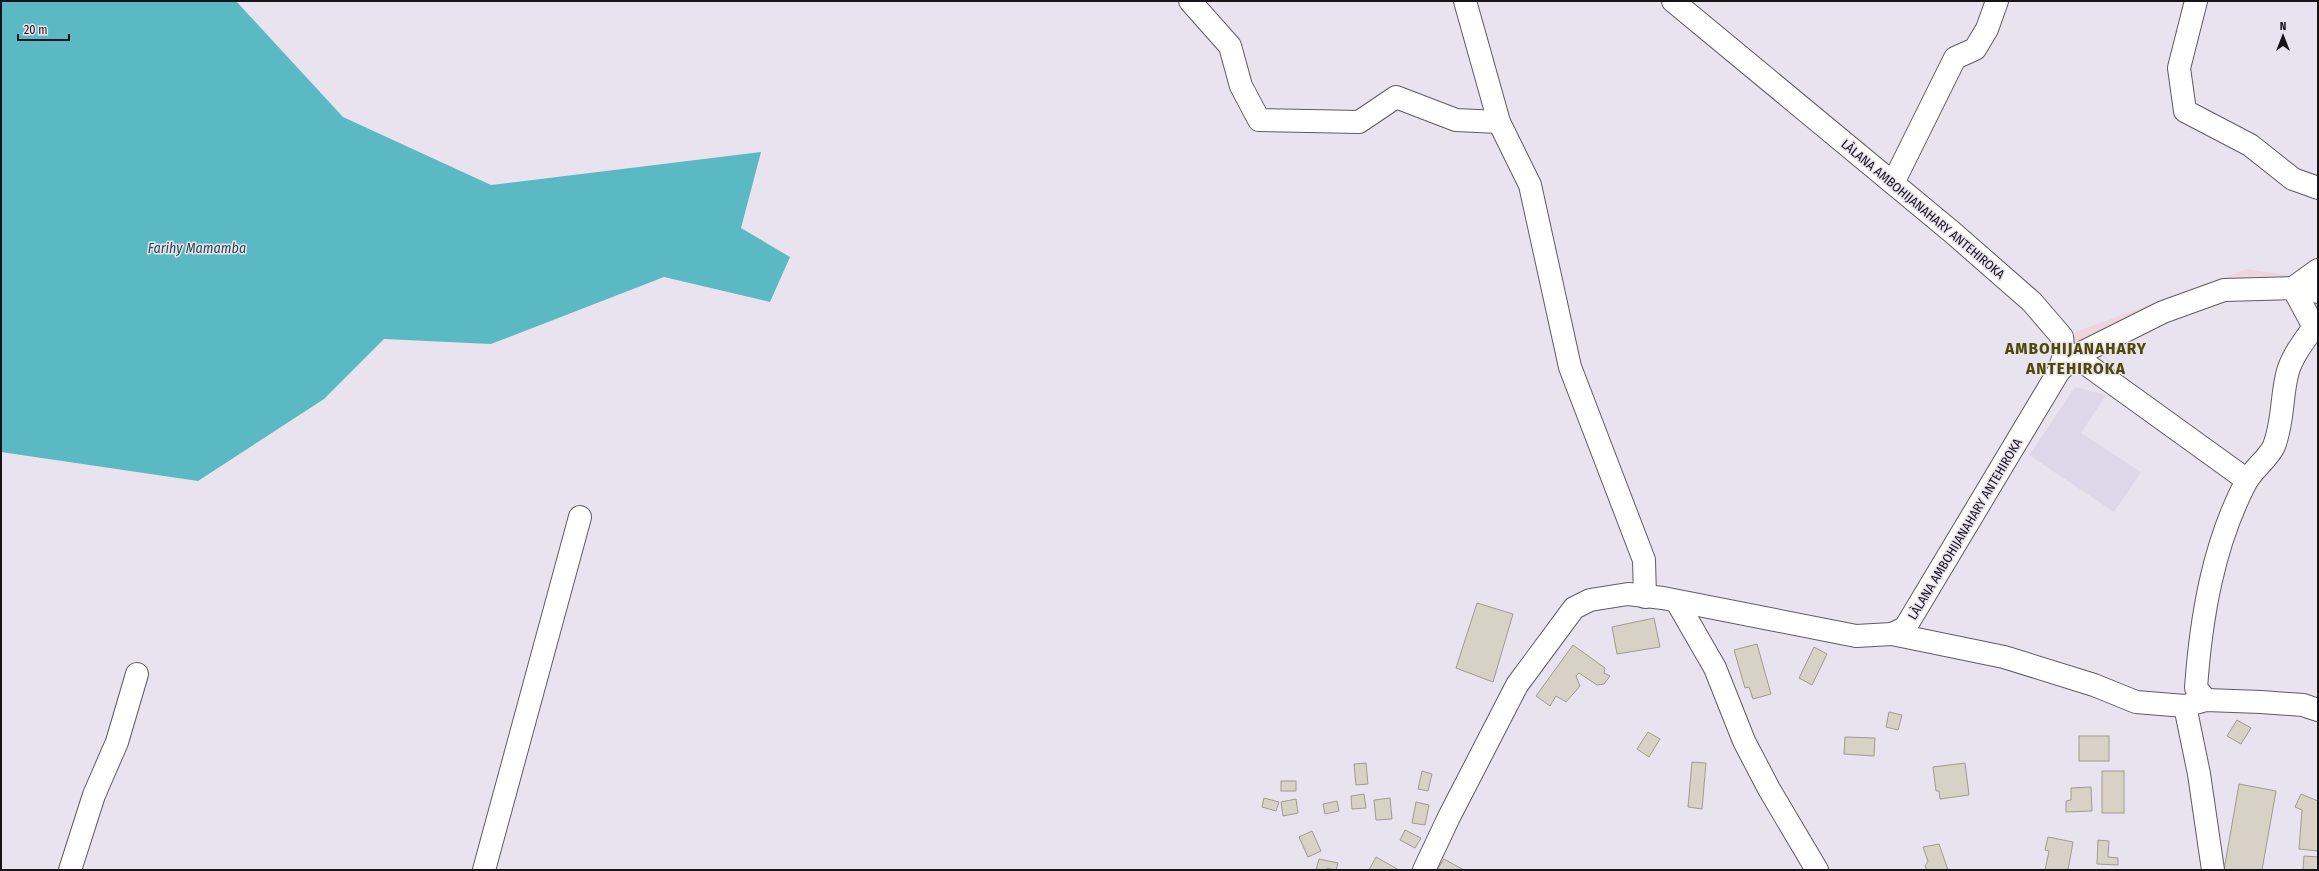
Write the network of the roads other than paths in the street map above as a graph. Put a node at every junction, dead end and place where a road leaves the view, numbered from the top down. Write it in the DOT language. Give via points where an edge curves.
graph roads {
  1 [pos="1190,1"];
  2 [pos="1465,1"];
  3 [pos="1674,1"];
  4 [pos="1997,1"];
  5 [pos="2196,1"];
  6 [pos="1499,122"];
  7 [pos="1893,183"];
  8 [pos="2318,188"];
  9 [pos="2318,270"];
  10 [pos="2293,288"];
  11 [pos="2318,292"];
  12 [pos="2075,356"];
  13 [pos="2059,371"];
  14 [pos="2246,480"];
  15 [pos="580,517"];
  16 [pos="1645,597"];
  17 [pos="1678,602"];
  18 [pos="1892,634"];
  19 [pos="137,674"];
  20 [pos="2206,700"];
  21 [pos="2185,706"];
  22 [pos="2318,710"];
  23 [pos="70,870"];
  24 [pos="484,870"];
  25 [pos="1424,870"];
  26 [pos="1818,870"];
  27 [pos="2213,870"];
  1 -- 6 [label="street" via="1230,46 1241,86 1259,120 1359,122 1396,97 1456,120"];
  2 -- 6 [label="street"];
  3 -- 7 [label="street, LÀLANA AMBOHIJANAHARY ANTEHIROKA"];
  4 -- 7 [label="street" via="1987,29 1974,49 1955,58"];
  5 -- 8 [label="street" via="2179,68 2185,111 2250,145 2293,179"];
  6 -- 16 [label="street" via="1530,185 1570,367 1644,560"];
  7 -- 13 [label="street, LÀLANA AMBOHIJANAHARY ANTEHIROKA" via="2032,302 2062,337 2064,355"];
  9 -- 10 [label="street"];
  10 -- 11 [label="street"];
  10 -- 12 [label="street" via="2224,290 2163,312"];
  10 -- 14 [label="street" via="2314,327 2300,347 2288,372 2282,421 2273,448"];
  12 -- 13 [label="street"];
  12 -- 14 [label="street"];
  13 -- 18 [label="street, LÀLANA AMBOHIJANAHARY ANTEHIROKA" via="1905,628"];
  14 -- 20 [label="street" via="2227,523 2213,573 2199,644 2196,688"];
  15 -- 24 [label="street"];
  16 -- 17 [label="street"];
  16 -- 25 [label="street" via="1628,594 1590,600 1574,608 1561,623 1517,685"];
  17 -- 18 [label="street" via="1856,636"];
  17 -- 26 [label="street" via="1715,668 1744,741 1769,789"];
  18 -- 21 [label="street" via="2004,657 2094,685 2136,702"];
  19 -- 23 [label="street" via="116,742 94,795"];
  20 -- 21 [label="street"];
  20 -- 22 [label="street" via="2303,705"];
  21 -- 27 [label="street" via="2199,774"];
}
